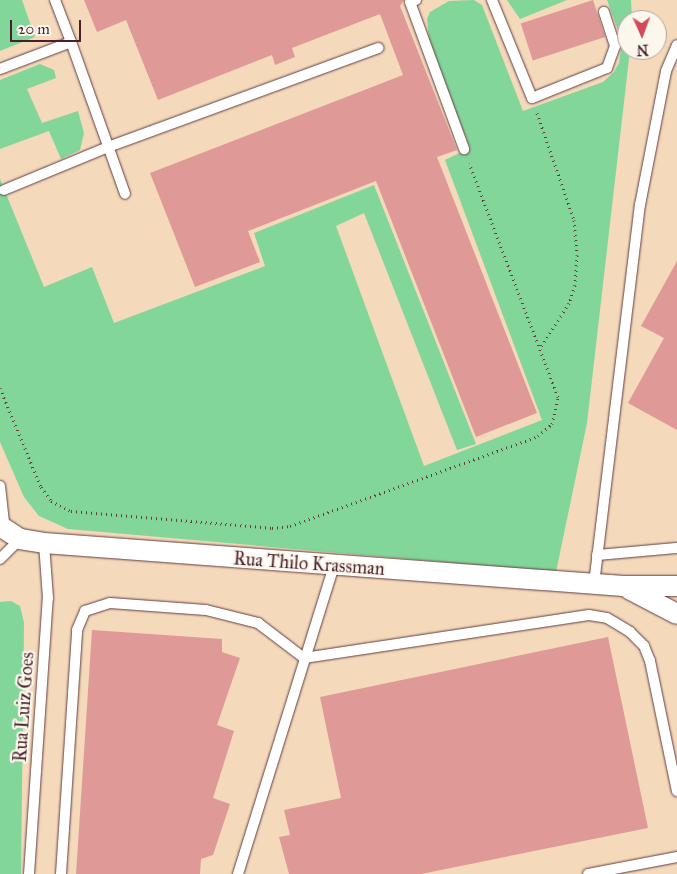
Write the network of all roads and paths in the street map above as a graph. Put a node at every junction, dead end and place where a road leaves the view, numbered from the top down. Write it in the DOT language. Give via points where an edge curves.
graph roads {
  1 [pos="56,0"];
  2 [pos="416,0"];
  3 [pos="492,0"];
  4 [pos="604,12"];
  5 [pos="71,42"];
  6 [pos="677,45"];
  7 [pos="378,48"];
  8 [pos="0,69"];
  9 [pos="532,98"];
  10 [pos="108,147"];
  11 [pos="464,148"];
  12 [pos="4,190"];
  13 [pos="125,194"];
  14 [pos="540,349"];
  15 [pos="0,388"];
  16 [pos="0,486"];
  17 [pos="8,532"];
  18 [pos="44,543"];
  19 [pos="677,548"];
  20 [pos="598,555"];
  21 [pos="0,559"];
  22 [pos="334,566"];
  23 [pos="594,584"];
  24 [pos="623,586"];
  25 [pos="677,586"];
  26 [pos="677,614"];
  27 [pos="304,658"];
  28 [pos="677,791"];
  29 [pos="677,857"];
  30 [pos="29,874"];
  31 [pos="62,874"];
  32 [pos="238,874"];
  33 [pos="588,874"];
  1 -- 5 [label="lane"];
  2 -- 11 [label="lane" via="410,2"];
  3 -- 9 [label="lane"];
  4 -- 9 [label="lane" via="615,46 608,68"];
  5 -- 8 [label="lane"];
  5 -- 10 [label="lane"];
  6 -- 20 [label="lane" via="666,71 640,206"];
  7 -- 10 [label="lane"];
  9 -- 14 [label="path" via="574,220 577,255 575,286 569,303"];
  10 -- 12 [label="lane"];
  10 -- 13 [label="lane"];
  11 -- 14 [label="path"];
  14 -- 15 [label="path" via="558,397 552,424 538,436 319,518 272,528 72,511 60,507 40,487"];
  16 -- 17 [label="lane"];
  17 -- 18 [label="street, Rua Thilo Krassman"];
  17 -- 21 [label="lane"];
  18 -- 22 [label="street, Rua Thilo Krassman"];
  18 -- 30 [label="lane, Rua Luiz Goes" via="48,598"];
  19 -- 20 [label="lane"];
  20 -- 23 [label="lane"];
  22 -- 23 [label="street, Rua Thilo Krassman"];
  22 -- 27 [label="lane"];
  23 -- 24 [label="street, Rua Thilo Krassman"];
  24 -- 25 [label="street, Rua Thilo Krassman"];
  24 -- 26 [label="street, Rua Thilo Krassman"];
  27 -- 28 [label="lane" via="589,616 606,618 630,632 644,646 650,660"];
  27 -- 31 [label="lane" via="258,623 206,610 110,603 85,611 76,630"];
  27 -- 32 [label="lane"];
  29 -- 33 [label="lane"];
}
